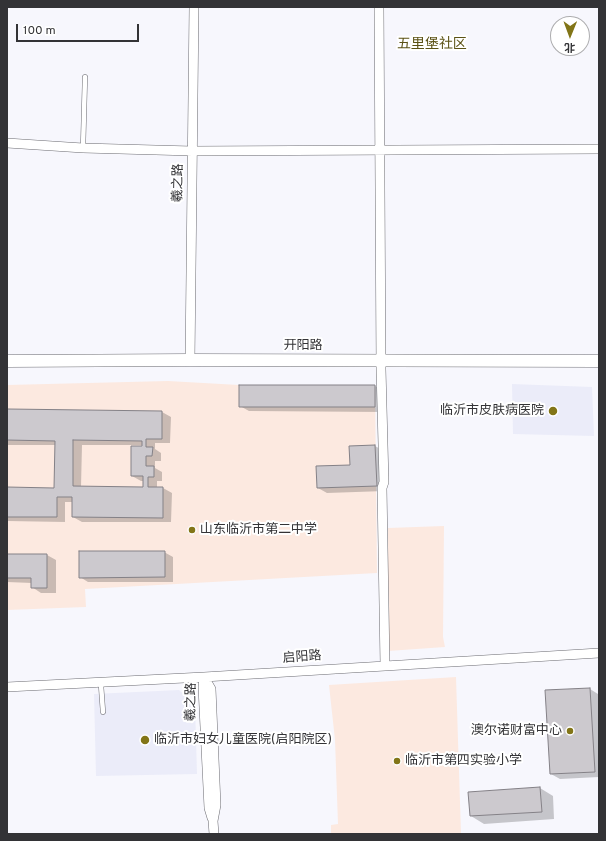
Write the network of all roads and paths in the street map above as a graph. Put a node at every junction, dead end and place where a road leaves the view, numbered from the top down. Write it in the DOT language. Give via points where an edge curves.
graph roads {
  1 [pos="194,7"];
  2 [pos="379,7"];
  3 [pos="85,77"];
  4 [pos="7,143"];
  5 [pos="83,148"];
  6 [pos="599,149"];
  7 [pos="380,150"];
  8 [pos="192,151"];
  9 [pos="190,360"];
  10 [pos="381,360"];
  11 [pos="7,361"];
  12 [pos="599,361"];
  13 [pos="599,653"];
  14 [pos="385,665"];
  15 [pos="204,676"];
  16 [pos="98,684"];
  17 [pos="7,687"];
  18 [pos="102,712"];
  19 [pos="214,834"];
  1 -- 8 [label="street, 羲之路"];
  2 -- 7 [label="street"];
  3 -- 5 [label="lane"];
  4 -- 5 [label="street"];
  5 -- 8 [label="street"];
  6 -- 7 [label="street"];
  7 -- 8 [label="street"];
  7 -- 10 [label="street"];
  8 -- 9 [label="street, 羲之路"];
  9 -- 10 [label="street, 开阳路"];
  9 -- 11 [label="street, 开阳路"];
  10 -- 12 [label="street, 开阳路"];
  10 -- 14 [label="street"];
  13 -- 14 [label="street, 启阳路"];
  14 -- 15 [label="street, 启阳路"];
  15 -- 16 [label="street, 启阳路"];
  15 -- 19 [label="street, 羲之路" via="209,808"];
  16 -- 17 [label="street, 启阳路"];
  16 -- 18 [label="lane"];
}
